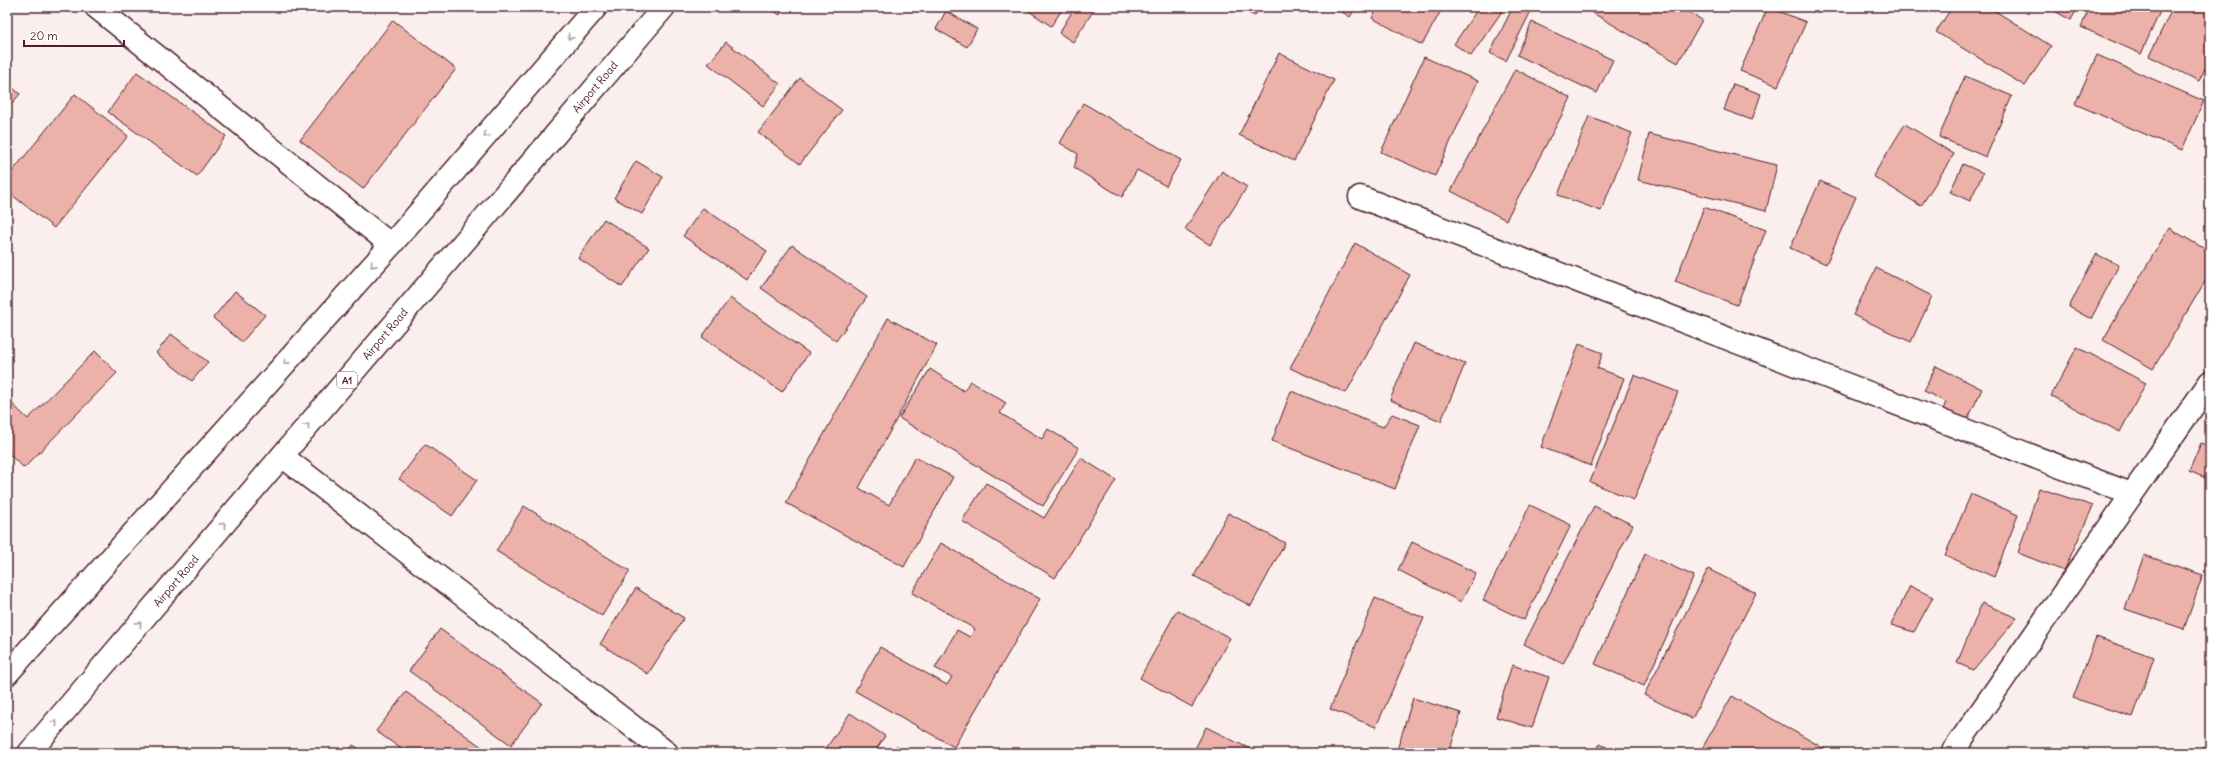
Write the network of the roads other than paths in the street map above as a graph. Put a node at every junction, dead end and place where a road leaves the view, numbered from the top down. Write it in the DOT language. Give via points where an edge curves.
graph roads {
  1 [pos="96,7"];
  2 [pos="596,7"];
  3 [pos="664,7"];
  4 [pos="1360,197"];
  5 [pos="391,245"];
  6 [pos="2210,382"];
  7 [pos="282,456"];
  8 [pos="2131,494"];
  9 [pos="7,674"];
  10 [pos="29,753"];
  11 [pos="667,753"];
  12 [pos="1952,753"];
  1 -- 5 [label="main road"];
  2 -- 5 [label="main road, one-way"];
  7 -- 3 [label="main road, Airport Road / A1, one-way"];
  4 -- 8 [label="main road"];
  5 -- 9 [label="main road, one-way"];
  6 -- 8 [label="main road"];
  10 -- 7 [label="main road, Airport Road / A1, one-way"];
  7 -- 11 [label="main road"];
  8 -- 12 [label="main road"];
}
